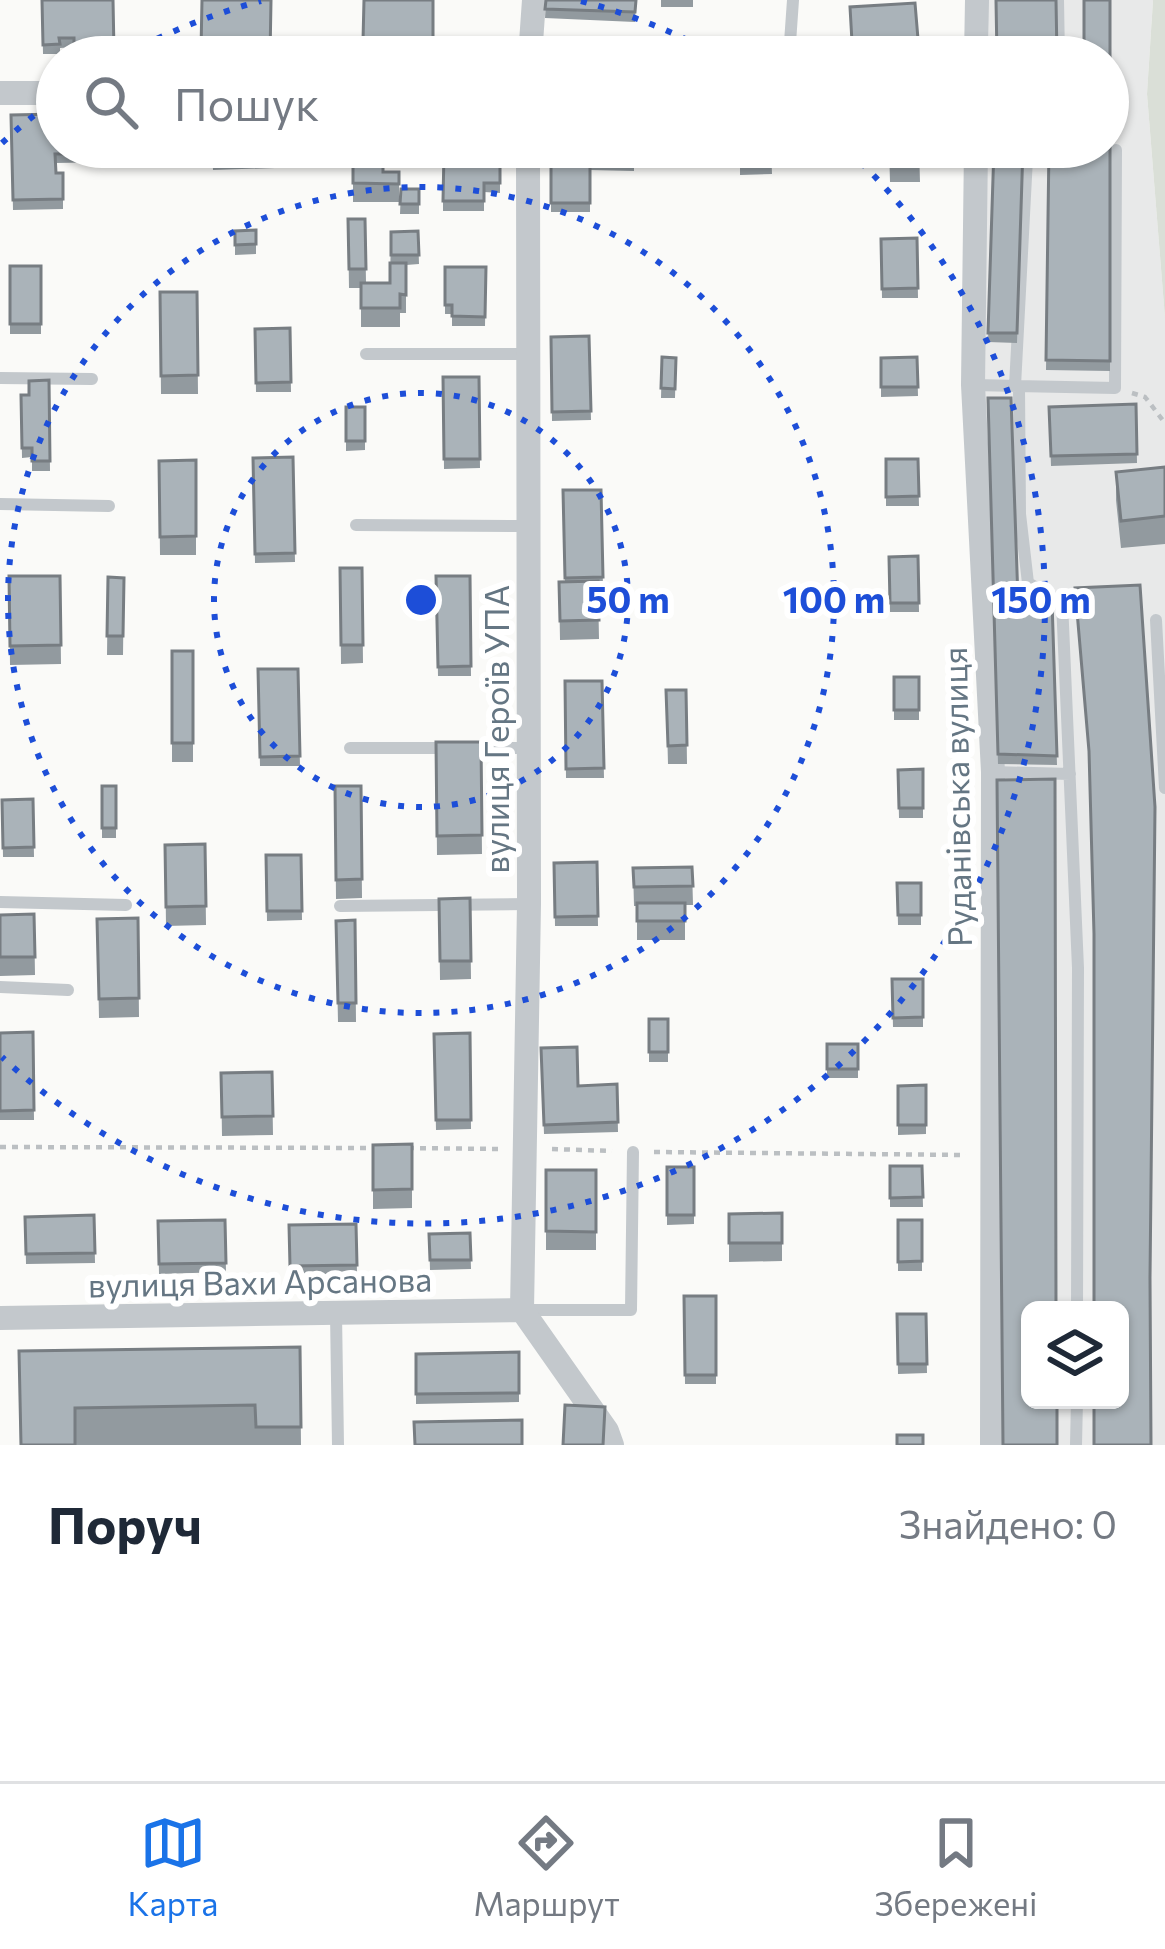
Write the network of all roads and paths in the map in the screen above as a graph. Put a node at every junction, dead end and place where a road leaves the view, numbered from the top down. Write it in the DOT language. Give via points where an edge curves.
graph roads {
  1 [pos="534,0"];
  2 [pos="794,0"];
  3 [pos="976,0"];
  4 [pos="1058,0"];
  5 [pos="531,36"];
  6 [pos="791,36"];
  7 [pos="976,36"];
  8 [pos="1059,36"];
  9 [pos="0,93"];
  10 [pos="36,93"];
  11 [pos="528,168"];
  12 [pos="976,168"];
  13 [pos="1027,168"];
  14 [pos="1116,168"];
  15 [pos="366,354"];
  16 [pos="529,354"];
  17 [pos="0,378"];
  18 [pos="92,379"];
  19 [pos="973,385"];
  20 [pos="1017,387"];
  21 [pos="1115,388"];
  22 [pos="1165,423"];
  23 [pos="0,504"];
  24 [pos="109,506"];
  25 [pos="356,525"];
  26 [pos="529,526"];
  27 [pos="1156,620"];
  28 [pos="350,748"];
  29 [pos="527,748"];
  30 [pos="993,772"];
  31 [pos="1070,773"];
  32 [pos="1165,788"];
  33 [pos="0,902"];
  34 [pos="529,904"];
  35 [pos="126,905"];
  36 [pos="340,907"];
  37 [pos="0,987"];
  38 [pos="68,990"];
  39 [pos="633,1152"];
  40 [pos="1077,1301"];
  41 [pos="522,1310"];
  42 [pos="336,1313"];
  43 [pos="0,1318"];
  44 [pos="1077,1409"];
  45 [pos="338,1445"];
  46 [pos="612,1445"];
  47 [pos="992,1445"];
  48 [pos="1076,1445"];
  1 -- 5 [label="street"];
  2 -- 6 [label="lane"];
  3 -- 7 [label="street"];
  4 -- 8 [label="lane"];
  9 -- 10 [label="street"];
  11 -- 16 [label="street, вулиця Героїв УПА"];
  12 -- 19 [label="street, Руданівська вулиця"];
  13 -- 20 [label="lane"];
  14 -- 21 [label="lane"];
  15 -- 16 [label="lane"];
  16 -- 26 [label="street, вулиця Героїв УПА"];
  17 -- 18 [label="lane"];
  19 -- 20 [label="lane"];
  19 -- 30 [label="street, Руданівська вулиця"];
  20 -- 21 [label="lane"];
  20 -- 31 [label="lane" via="1028,583 1062,602"];
  21 -- 22 [label="path" via="1144,397"];
  23 -- 24 [label="lane"];
  25 -- 26 [label="lane"];
  26 -- 29 [label="street, вулиця Героїв УПА"];
  27 -- 32 [label="lane"];
  28 -- 29 [label="lane"];
  29 -- 34 [label="street, вулиця Героїв УПА"];
  30 -- 31 [label="lane"];
  30 -- 47 [label="street, Руданівська вулиця"];
  31 -- 40 [label="lane"];
  33 -- 35 [label="lane"];
  34 -- 36 [label="lane"];
  34 -- 41 [label="street, вулиця Героїв УПА"];
  37 -- 38 [label="lane"];
  39 -- 41 [label="lane" via="631,1310"];
  41 -- 42 [label="street, вулиця Вахи Арсанова"];
  41 -- 46 [label="street"];
  42 -- 43 [label="street, вулиця Вахи Арсанова"];
  42 -- 45 [label="lane"];
  44 -- 48 [label="lane"];
}
